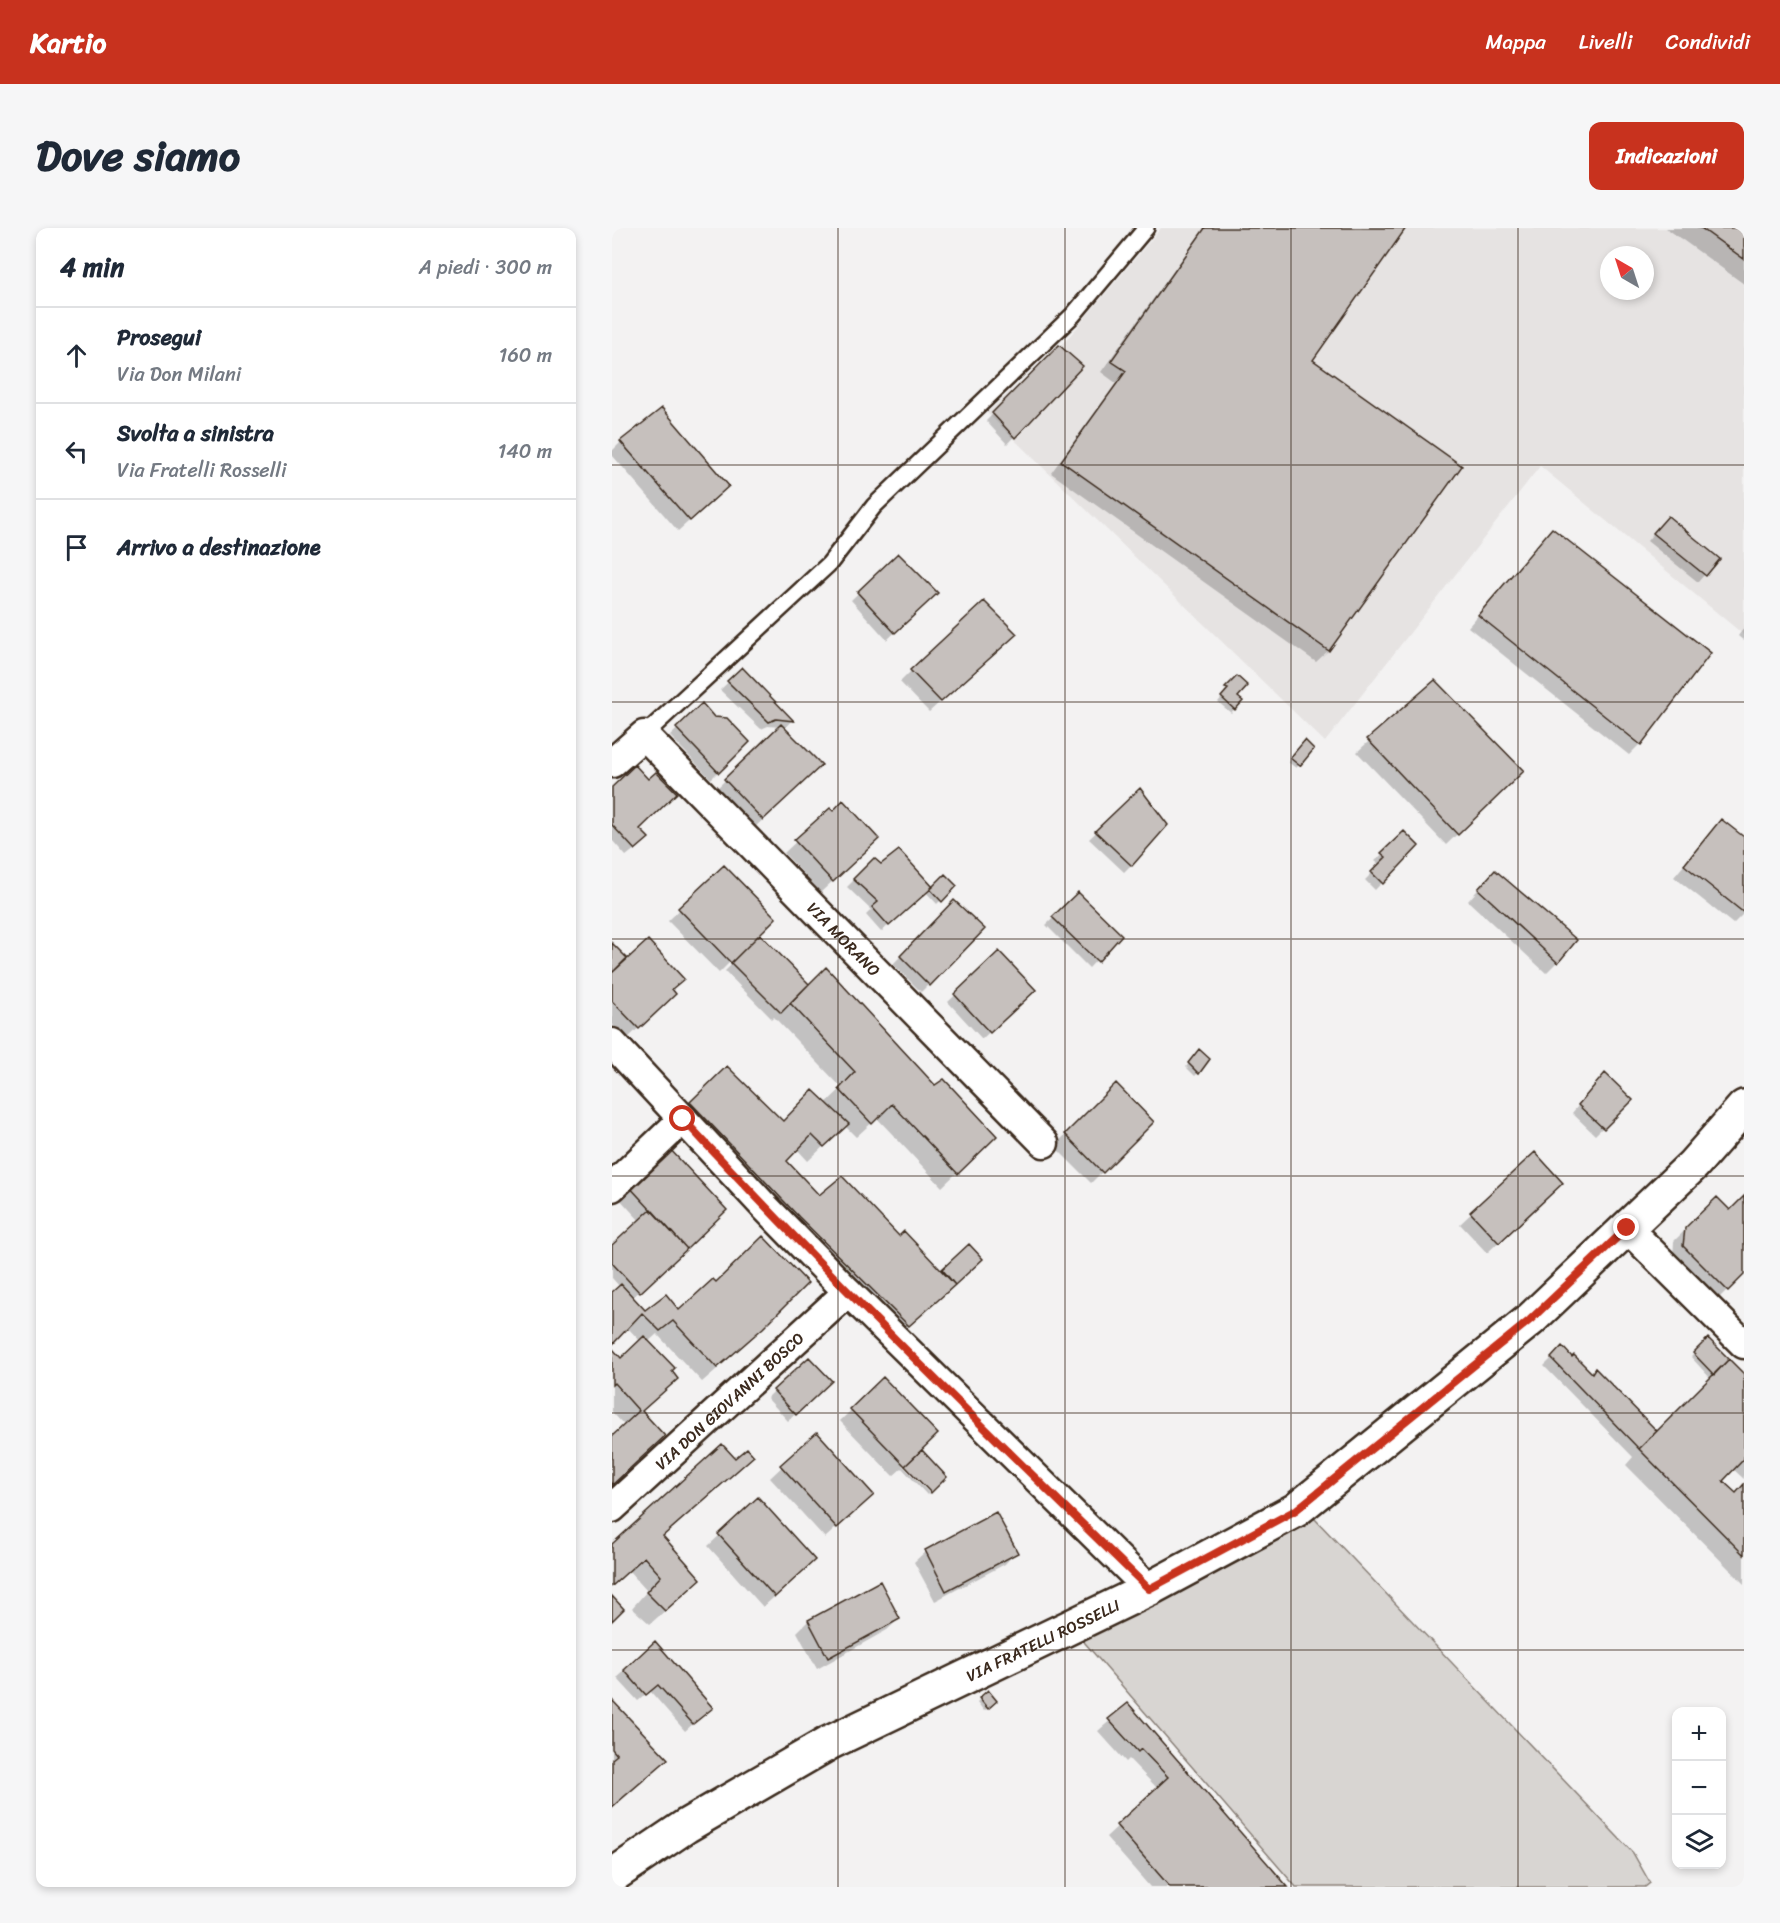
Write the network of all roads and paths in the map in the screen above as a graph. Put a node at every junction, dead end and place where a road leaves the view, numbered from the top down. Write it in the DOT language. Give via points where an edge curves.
graph roads {
  1 [pos="1146,228"];
  2 [pos="644,735"];
  3 [pos="612,763"];
  4 [pos="612,1043"];
  5 [pos="1744,1107"];
  6 [pos="683,1119"];
  7 [pos="1044,1143"];
  8 [pos="612,1187"];
  9 [pos="1627,1228"];
  10 [pos="848,1292"];
  11 [pos="1744,1344"];
  12 [pos="612,1508"];
  13 [pos="1149,1589"];
  14 [pos="612,1876"];
  1 -- 2 [label="lane" via="1073,315 874,506 829,564"];
  2 -- 3 [label="street"];
  2 -- 7 [label="street, VIA MORANO"];
  4 -- 6 [label="street"];
  5 -- 9 [label="main road, VIA FRATELLI ROSSELLI" via="1693,1165"];
  6 -- 8 [label="street"];
  6 -- 10 [label="street"];
  9 -- 11 [label="street"];
  9 -- 13 [label="main road, VIA FRATELLI ROSSELLI" via="1530,1320 1296,1510"];
  10 -- 12 [label="street, VIA DON GIOVANNI BOSCO"];
  10 -- 13 [label="street"];
  13 -- 14 [label="main road, VIA FRATELLI ROSSELLI" via="829,1743 686,1826"];
}
